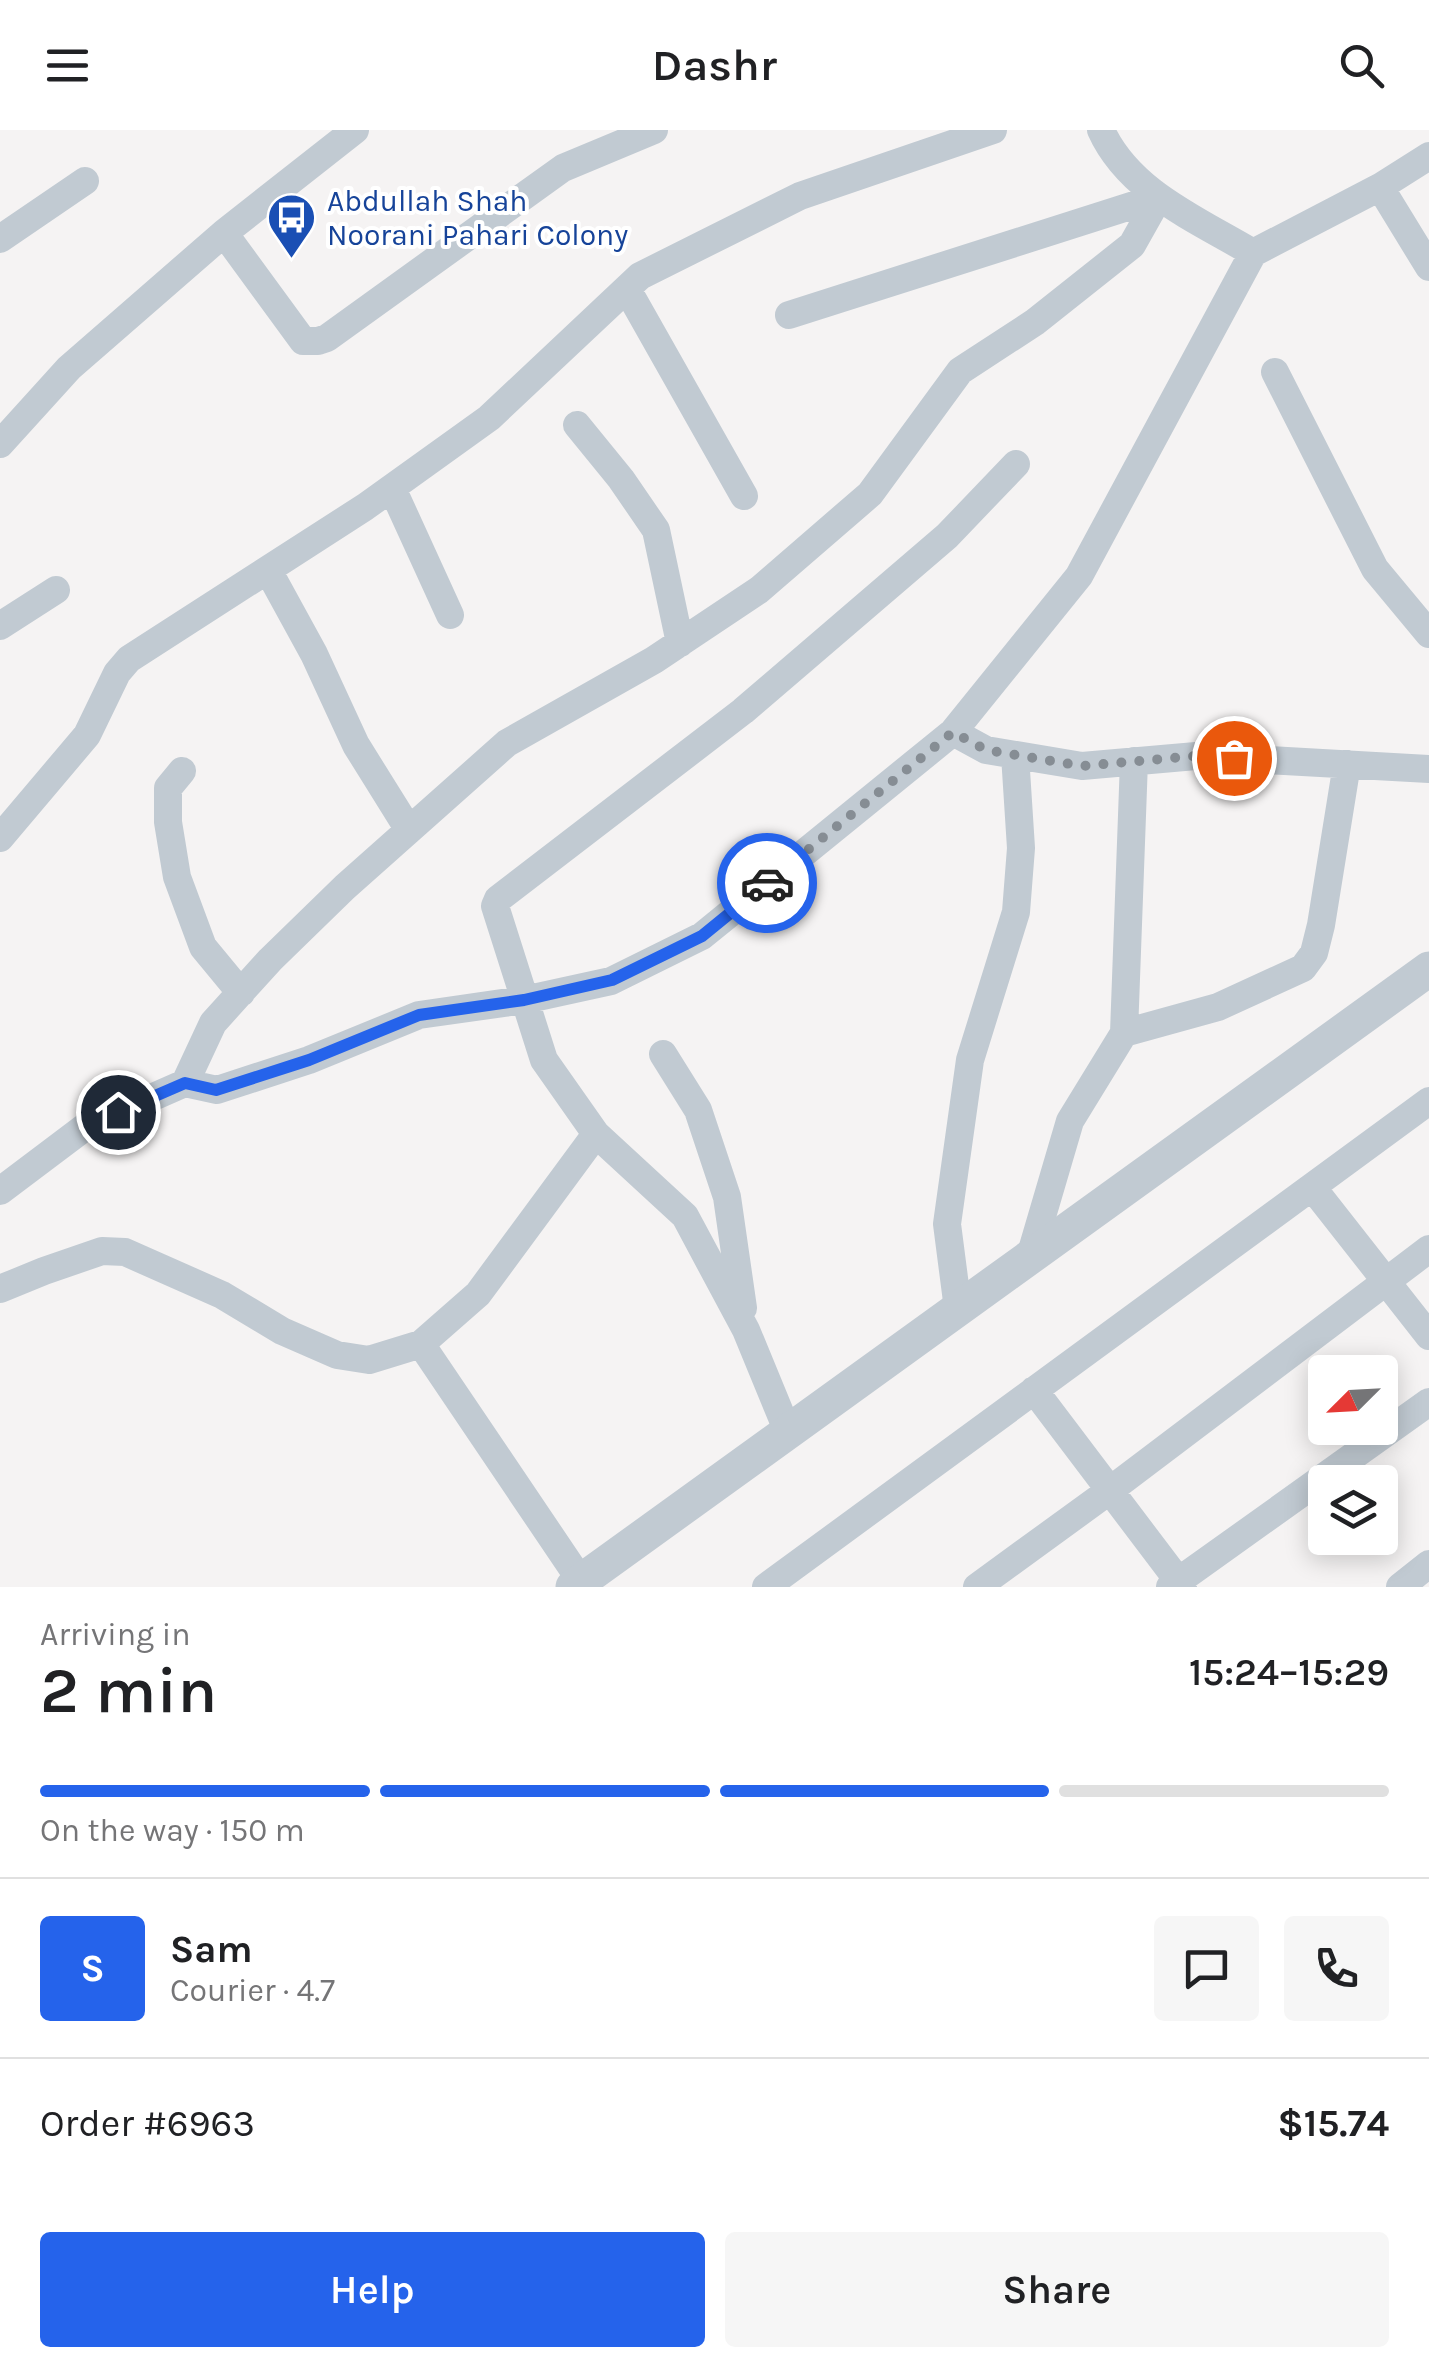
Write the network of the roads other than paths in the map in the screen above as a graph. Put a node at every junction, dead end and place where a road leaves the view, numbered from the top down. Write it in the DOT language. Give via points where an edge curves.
graph roads {
  1 [pos="355,130"];
  2 [pos="654,130"];
  3 [pos="993,130"];
  4 [pos="1102,130"];
  5 [pos="1429,156"];
  6 [pos="85,181"];
  7 [pos="1380,186"];
  8 [pos="1159,197"];
  9 [pos="224,233"];
  10 [pos="0,239"];
  11 [pos="1252,253"];
  12 [pos="1429,267"];
  13 [pos="626,289"];
  14 [pos="789,315"];
  15 [pos="1276,372"];
  16 [pos="577,425"];
  17 [pos="0,444"];
  18 [pos="1016,464"];
  19 [pos="392,488"];
  20 [pos="744,496"];
  21 [pos="268,570"];
  22 [pos="56,590"];
  23 [pos="450,615"];
  24 [pos="0,626"];
  25 [pos="1429,634"];
  26 [pos="680,643"];
  27 [pos="953,732"];
  28 [pos="1015,756"];
  29 [pos="1134,762"];
  30 [pos="1348,764"];
  31 [pos="1429,769"];
  32 [pos="182,771"];
  33 [pos="409,830"];
  34 [pos="0,838"];
  35 [pos="1429,969"];
  36 [pos="241,993"];
  37 [pos="524,1000"];
  38 [pos="1124,1033"];
  39 [pos="663,1054"];
  40 [pos="185,1083"];
  41 [pos="1429,1101"];
  42 [pos="596,1134"];
  43 [pos="1312,1186"];
  44 [pos="0,1191"];
  45 [pos="1429,1249"];
  46 [pos="1030,1257"];
  47 [pos="1386,1280"];
  48 [pos="0,1289"];
  49 [pos="958,1309"];
  50 [pos="746,1330"];
  51 [pos="1429,1336"];
  52 [pos="421,1344"];
  53 [pos="1034,1390"];
  54 [pos="1429,1402"];
  55 [pos="788,1432"];
  56 [pos="1109,1491"];
  57 [pos="1429,1564"];
  58 [pos="577,1584"];
  59 [pos="1178,1585"];
  60 [pos="766,1587"];
  61 [pos="977,1587"];
  62 [pos="1400,1587"];
  1 -- 9 [label="street"];
  2 -- 9 [label="street" via="562,168 318,341 302,341"];
  3 -- 13 [label="street" via="800,196"];
  4 -- 8 [label="street" via="1130,174"];
  5 -- 7 [label="street"];
  6 -- 10 [label="street"];
  7 -- 11 [label="street"];
  7 -- 12 [label="street"];
  8 -- 11 [label="street"];
  8 -- 14 [label="street"];
  8 -- 26 [label="street" via="1132,245 960,372 870,494 759,590"];
  9 -- 17 [label="street" via="69,368"];
  11 -- 27 [label="street" via="1079,576"];
  13 -- 19 [label="street" via="490,418"];
  13 -- 20 [label="street"];
  15 -- 25 [label="street" via="1376,569"];
  16 -- 26 [label="street" via="656,530"];
  18 -- 37 [label="street" via="947,536 742,711 498,899 496,914"];
  19 -- 21 [label="street"];
  19 -- 23 [label="street"];
  21 -- 33 [label="street" via="356,746"];
  21 -- 34 [label="street" via="129,659 87,735"];
  22 -- 24 [label="street"];
  26 -- 33 [label="street" via="507,743"];
  27 -- 28 [label="street"];
  27 -- 37 [label="street" via="702,936 612,980"];
  28 -- 29 [label="street" via="1082,766"];
  28 -- 49 [label="street" via="1021,848 1016,912 970,1060 947,1224"];
  29 -- 30 [label="street" via="1196,756"];
  29 -- 38 [label="street"];
  30 -- 31 [label="street"];
  30 -- 38 [label="street" via="1321,925 1303,968 1218,1007"];
  32 -- 36 [label="street" via="168,788 177,877 204,947"];
  33 -- 36 [label="street"];
  35 -- 46 [label="street"];
  36 -- 40 [label="street" via="214,1022"];
  37 -- 40 [label="street" via="419,1015 216,1090"];
  37 -- 42 [label="street" via="544,1060"];
  38 -- 46 [label="street" via="1070,1121"];
  39 -- 50 [label="street" via="698,1110 727,1197"];
  40 -- 44 [label="street" via="85,1127"];
  41 -- 43 [label="street"];
  42 -- 50 [label="street" via="685,1216"];
  42 -- 52 [label="street" via="478,1294"];
  43 -- 47 [label="street"];
  43 -- 53 [label="street"];
  45 -- 47 [label="street"];
  46 -- 49 [label="street"];
  47 -- 51 [label="street"];
  47 -- 56 [label="street"];
  48 -- 52 [label="street" via="102,1251 125,1252 337,1355 369,1360"];
  49 -- 55 [label="street"];
  50 -- 55 [label="street"];
  52 -- 58 [label="street"];
  53 -- 56 [label="street"];
  53 -- 60 [label="street"];
  54 -- 59 [label="street"];
  55 -- 58 [label="street"];
  56 -- 59 [label="street"];
  56 -- 61 [label="street"];
  57 -- 62 [label="street"];
}
